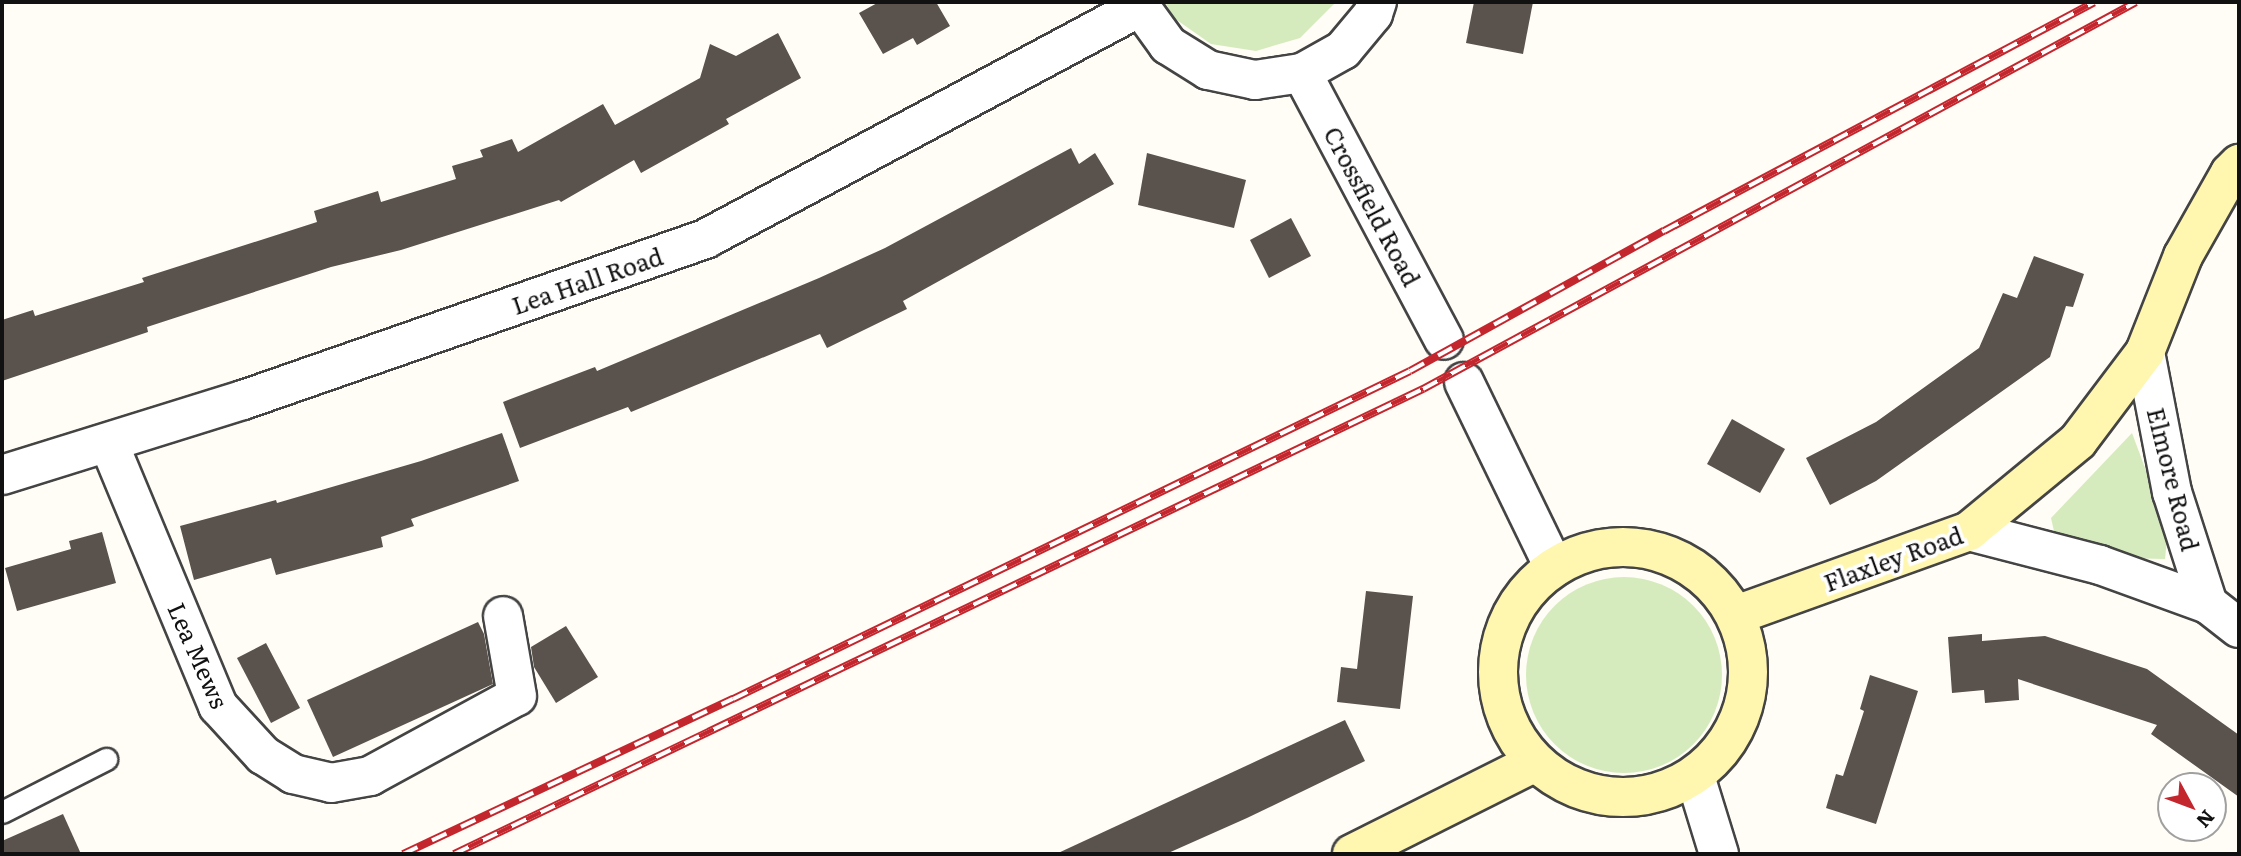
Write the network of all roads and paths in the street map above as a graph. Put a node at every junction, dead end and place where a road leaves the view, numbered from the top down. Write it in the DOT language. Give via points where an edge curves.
graph roads {
  1 [pos="1377,2"];
  2 [pos="1138,5"];
  3 [pos="1302,73"];
  4 [pos="2239,164"];
  5 [pos="1444,340"];
  6 [pos="2145,352"];
  7 [pos="1464,382"];
  8 [pos="109,444"];
  9 [pos="2,474"];
  10 [pos="1969,531"];
  11 [pos="1553,567"];
  12 [pos="2208,604"];
  13 [pos="1736,615"];
  14 [pos="503,616"];
  15 [pos="2239,628"];
  16 [pos="106,759"];
  17 [pos="1534,763"];
  18 [pos="1695,776"];
  19 [pos="2,812"];
  20 [pos="1352,854"];
  21 [pos="1719,854"];
  1 -- 3 [label="street" via="1373,14 1343,50"];
  2 -- 3 [label="street" via="1168,45 1208,70 1255,80"];
  2 -- 8 [label="street, Lea Hall Road" via="707,238"];
  3 -- 5 [label="street, Crossfield Road"];
  4 -- 6 [label="street, Flaxley Road" via="2182,256"];
  6 -- 10 [label="street, Flaxley Road" via="2078,441"];
  6 -- 12 [label="street, Elmore Road" via="2172,492"];
  7 -- 11 [label="street"];
  8 -- 9 [label="street, Lea Hall Road"];
  8 -- 14 [label="street, Lea Mews" via="218,706 263,755 293,774 331,783 370,776 517,696"];
  10 -- 12 [label="street" via="2100,565"];
  10 -- 13 [label="street, Flaxley Road"];
  11 -- 13 [label="street" via="1603,547 1656,550 1703,574"];
  11 -- 17 [label="street" via="1522,596 1503,634 1497,677 1506,719"];
  12 -- 15 [label="street"];
  13 -- 18 [label="street" via="1749,659 1745,703 1727,744"];
  16 -- 19 [label="lane"];
  17 -- 18 [label="street" via="1564,783 1608,797 1653,795"];
  17 -- 20 [label="street"];
  18 -- 21 [label="street"];
}
